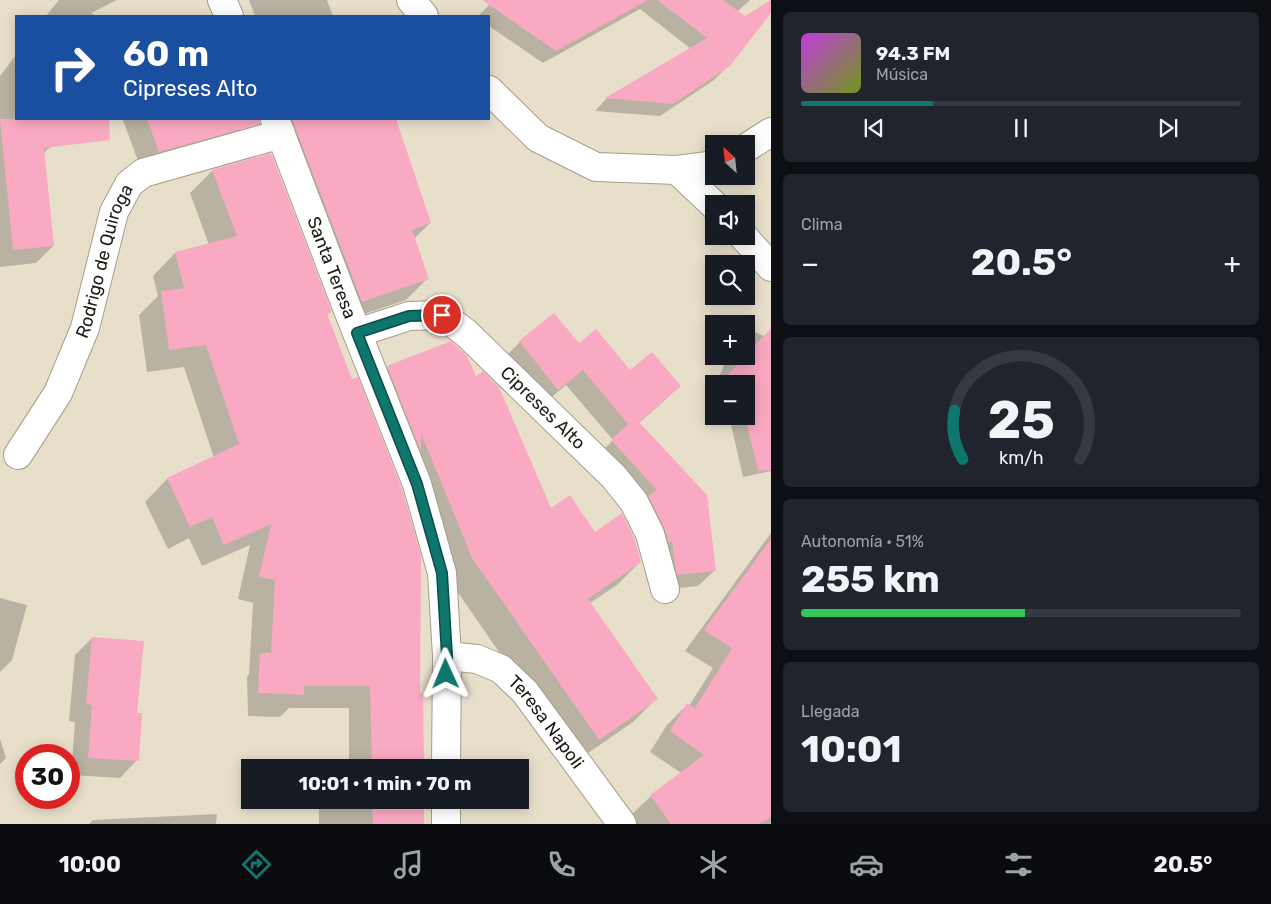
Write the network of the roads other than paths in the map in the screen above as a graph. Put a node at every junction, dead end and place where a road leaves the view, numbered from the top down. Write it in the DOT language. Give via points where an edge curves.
graph roads {
  1 [pos="222,0"];
  2 [pos="411,0"];
  3 [pos="229,15"];
  4 [pos="423,15"];
  5 [pos="490,91"];
  6 [pos="278,126"];
  7 [pos="771,132"];
  8 [pos="755,142"];
  9 [pos="705,166"];
  10 [pos="677,170"];
  11 [pos="705,196"];
  12 [pos="750,245"];
  13 [pos="771,267"];
  14 [pos="357,333"];
  15 [pos="18,455"];
  16 [pos="665,590"];
  17 [pos="447,656"];
  18 [pos="446,759"];
  19 [pos="446,809"];
  20 [pos="446,824"];
  21 [pos="622,824"];
  1 -- 3 [label="street"];
  2 -- 4 [label="street"];
  5 -- 10 [label="street" via="538,138 596,167"];
  6 -- 14 [label="street, Santa Teresa"];
  6 -- 15 [label="street, Rodrigo de Quiroga" via="143,173 128,184 114,212 85,328 58,393"];
  7 -- 8 [label="street"];
  9 -- 10 [label="street"];
  10 -- 11 [label="street"];
  12 -- 13 [label="street"];
  14 -- 16 [label="street, Cipreses Alto" via="409,316 442,315 466,333 614,477 634,502 650,534"];
  14 -- 17 [label="street, Santa Teresa" via="417,484 442,573"];
  17 -- 18 [label="street, Santa Teresa"];
  17 -- 21 [label="street, Teresa Napoli" via="477,659 502,669 524,692"];
  19 -- 20 [label="street"];
}
